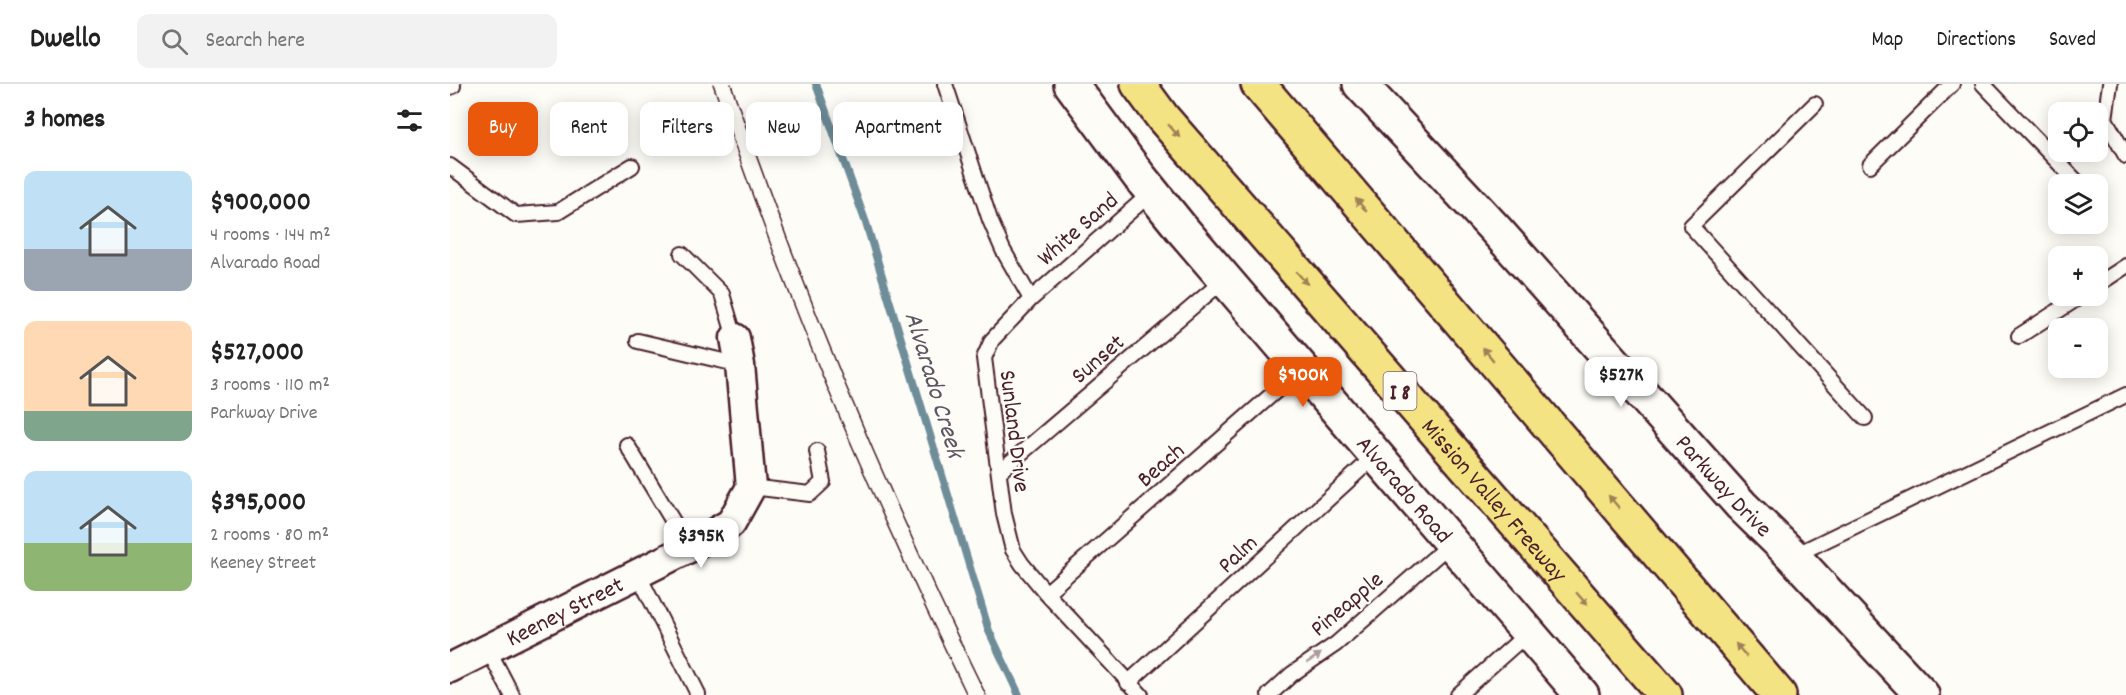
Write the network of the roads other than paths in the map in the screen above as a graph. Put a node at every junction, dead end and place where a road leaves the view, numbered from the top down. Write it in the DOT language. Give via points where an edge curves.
graph roads {
  1 [pos="945,84"];
  2 [pos="1071,84"];
  3 [pos="1138,84"];
  4 [pos="1258,84"];
  5 [pos="1360,84"];
  6 [pos="1952,84"];
  7 [pos="1983,84"];
  8 [pos="2110,84"];
  9 [pos="1815,104"];
  10 [pos="2126,156"];
  11 [pos="1870,165"];
  12 [pos="450,166"];
  13 [pos="632,166"];
  14 [pos="2069,174"];
  15 [pos="1152,192"];
  16 [pos="682,254"];
  17 [pos="2126,266"];
  18 [pos="2108,278"];
  19 [pos="1225,279"];
  20 [pos="1031,298"];
  21 [pos="2066,306"];
  22 [pos="2019,336"];
  23 [pos="638,341"];
  24 [pos="738,351"];
  25 [pos="1302,368"];
  26 [pos="2126,395"];
  27 [pos="1866,418"];
  28 [pos="627,445"];
  29 [pos="817,451"];
  30 [pos="1376,455"];
  31 [pos="999,472"];
  32 [pos="751,487"];
  33 [pos="1451,543"];
  34 [pos="690,548"];
  35 [pos="1793,555"];
  36 [pos="638,574"];
  37 [pos="1046,593"];
  38 [pos="1528,633"];
  39 [pos="488,649"];
  40 [pos="450,668"];
  41 [pos="1128,683"];
  42 [pos="698,694"];
  43 [pos="513,695"];
  44 [pos="1141,695"];
  45 [pos="1269,695"];
  46 [pos="1458,695"];
  47 [pos="1582,695"];
  48 [pos="1665,695"];
  49 [pos="1779,695"];
  50 [pos="1922,695"];
  1 -- 20 [label="lane" via="990,220"];
  2 -- 15 [label="street, Alvarado Road"];
  3 -- 48 [label="highway, Mission Valley Freeway / I 8, one-way" via="1162,118"];
  49 -- 4 [label="highway, one-way"];
  5 -- 35 [label="street, Parkway Drive" via="1742,505"];
  6 -- 11 [label="lane"];
  7 -- 14 [label="lane"];
  8 -- 10 [label="lane" via="2105,120"];
  9 -- 27 [label="lane" via="1691,226"];
  12 -- 13 [label="lane" via="516,215 558,212"];
  15 -- 19 [label="street, Alvarado Road"];
  15 -- 20 [label="lane, White Sand"];
  16 -- 24 [label="lane" via="723,294"];
  17 -- 18 [label="lane"];
  19 -- 25 [label="street, Alvarado Road"];
  19 -- 31 [label="lane, Sunset"];
  20 -- 31 [label="lane, Sunland Drive" via="992,340 984,358"];
  21 -- 22 [label="lane"];
  23 -- 24 [label="lane"];
  24 -- 32 [label="street"];
  25 -- 30 [label="street, Alvarado Road"];
  25 -- 37 [label="lane, Beach"];
  26 -- 35 [label="lane"];
  28 -- 34 [label="lane"];
  29 -- 32 [label="lane" via="823,482 810,494"];
  30 -- 33 [label="street, Alvarado Road"];
  30 -- 41 [label="lane, Palm"];
  31 -- 37 [label="lane, Sunland Drive" via="1013,550"];
  32 -- 34 [label="street, Keeney Street" via="730,523"];
  33 -- 38 [label="street, Alvarado Road"];
  45 -- 33 [label="lane, Pineapple, one-way" via="1336,644"];
  34 -- 36 [label="street, Keeney Street"];
  35 -- 50 [label="street, Parkway Drive"];
  36 -- 39 [label="street, Keeney Street"];
  36 -- 42 [label="lane"];
  37 -- 41 [label="lane, Sunland Drive"];
  38 -- 46 [label="lane"];
  38 -- 47 [label="street, Alvarado Road"];
  39 -- 40 [label="street, Keeney Street"];
  39 -- 43 [label="lane"];
  41 -- 44 [label="lane, Sunland Drive"];
}
